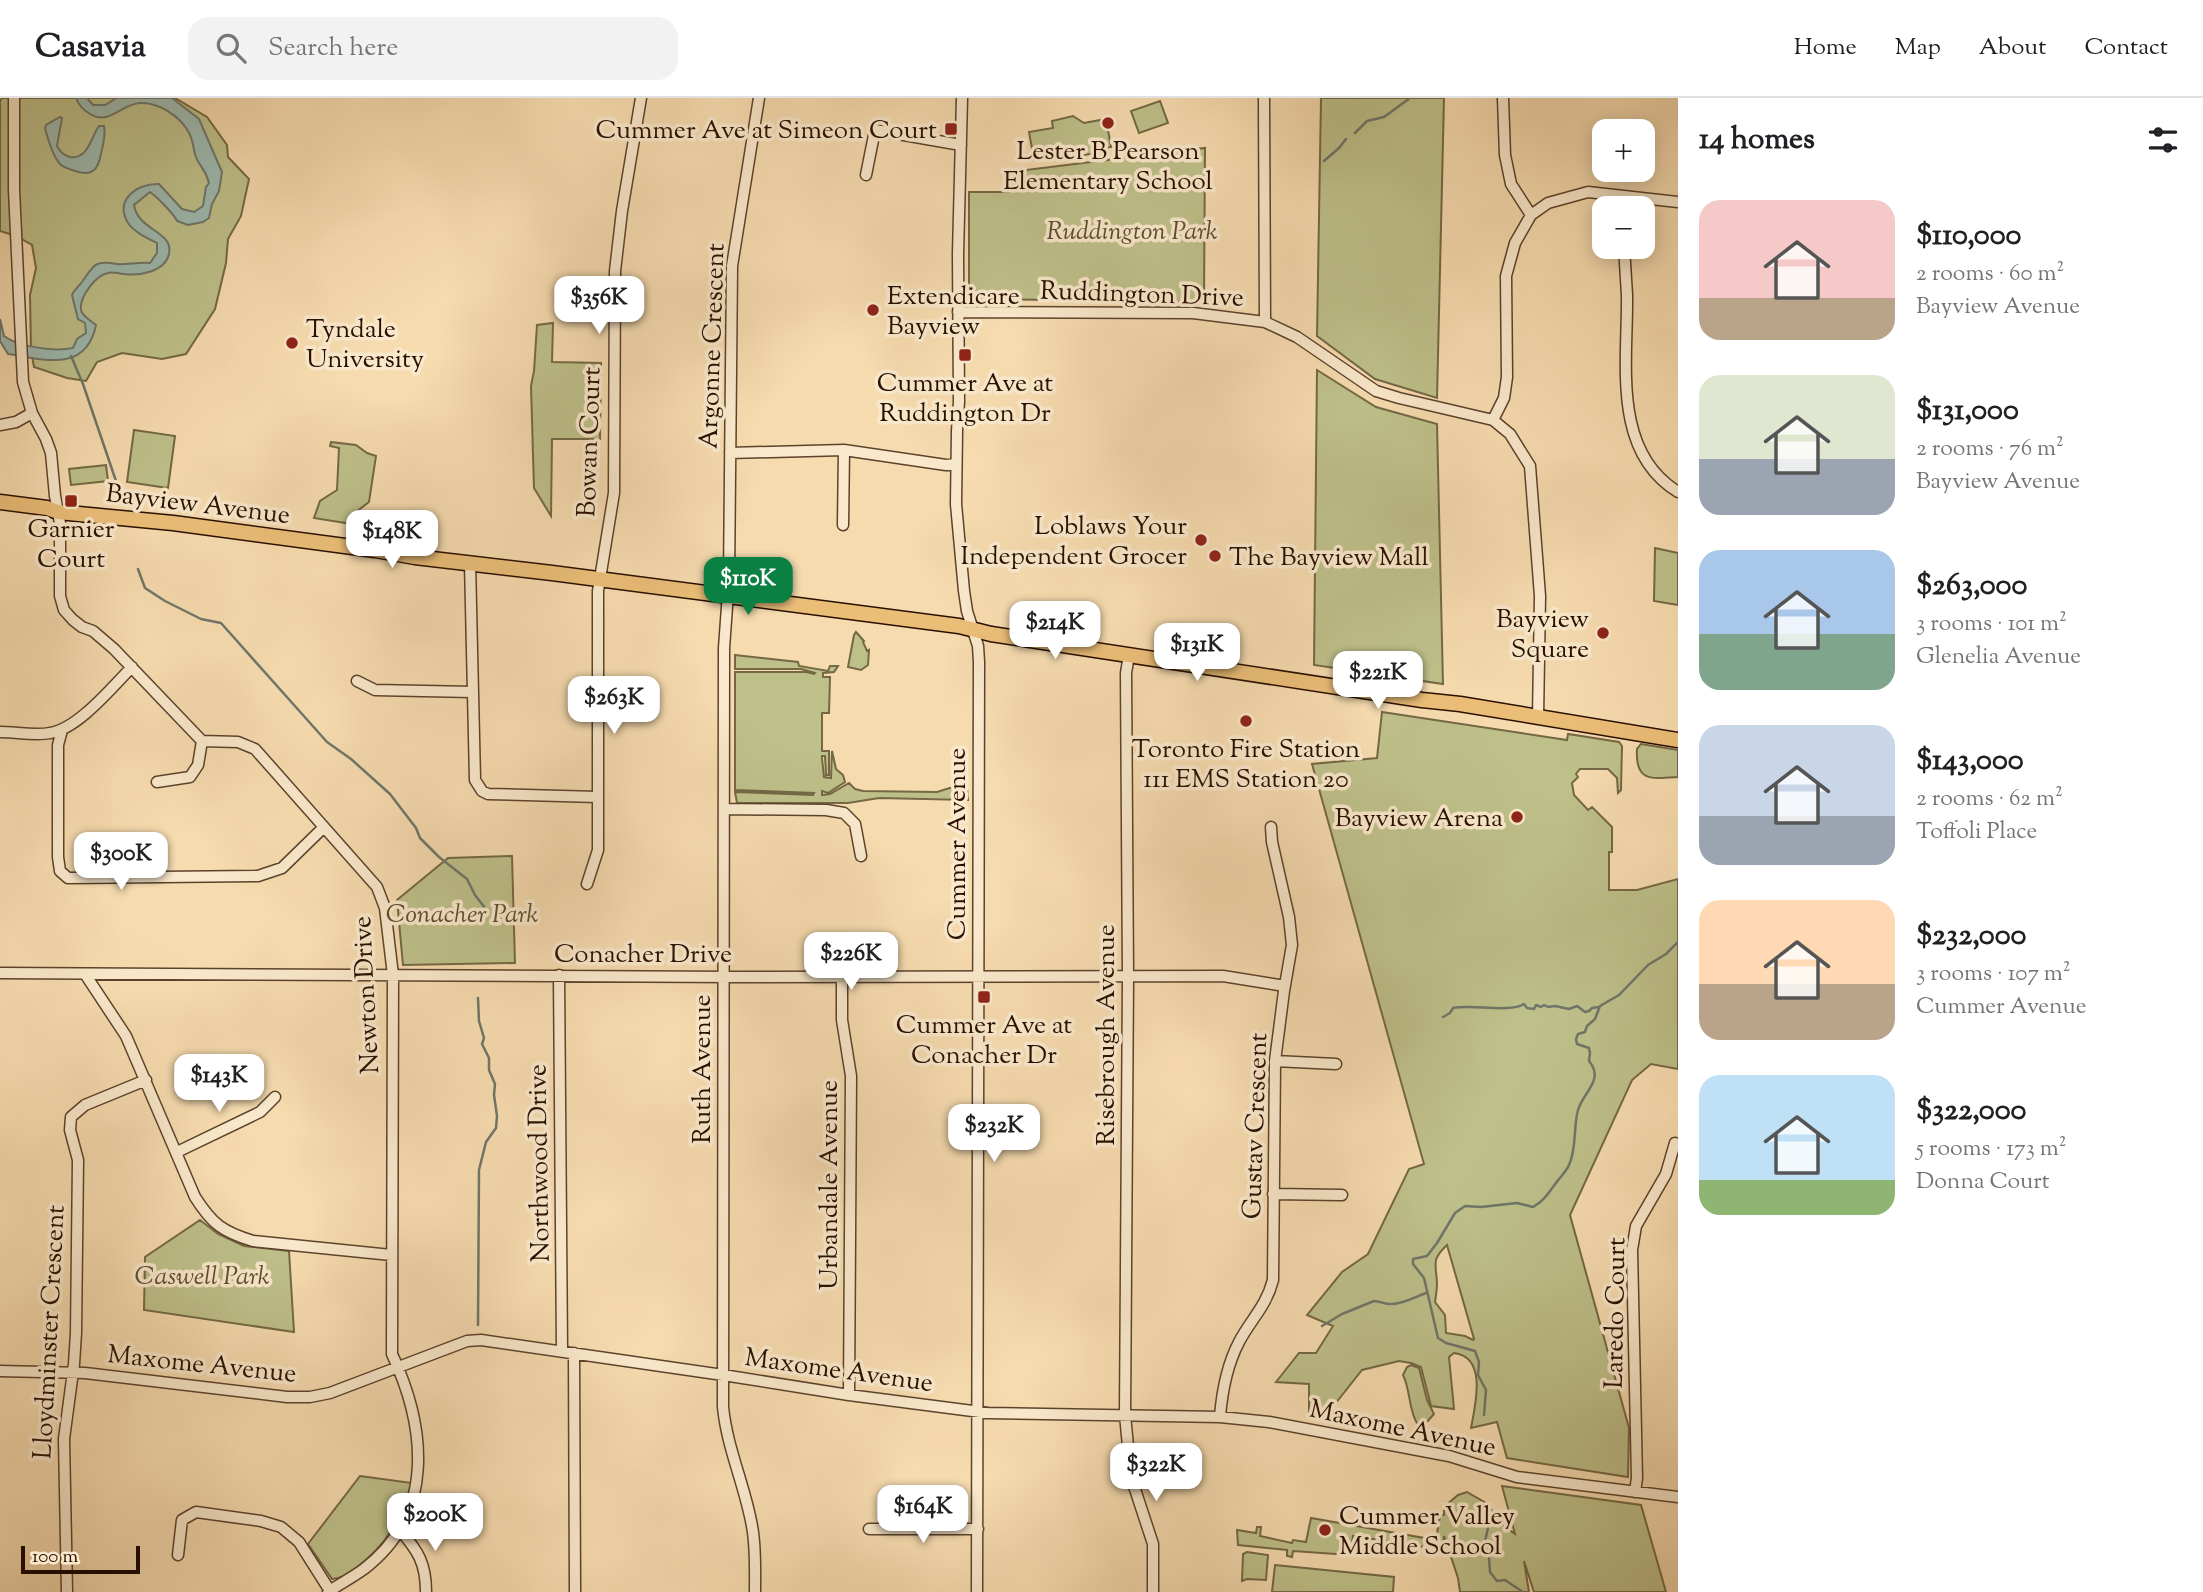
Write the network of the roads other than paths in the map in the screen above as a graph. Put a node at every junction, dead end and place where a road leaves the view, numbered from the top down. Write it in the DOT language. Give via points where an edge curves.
graph roads {
  1 [pos="14,98"];
  2 [pos="641,98"];
  3 [pos="759,98"];
  4 [pos="962,98"];
  5 [pos="1264,98"];
  6 [pos="1503,98"];
  7 [pos="961,145"];
  8 [pos="866,175"];
  9 [pos="1622,194"];
  10 [pos="1678,202"];
  11 [pos="1531,215"];
  12 [pos="1625,259"];
  13 [pos="958,312"];
  14 [pos="1265,322"];
  15 [pos="32,413"];
  16 [pos="1493,420"];
  17 [pos="0,425"];
  18 [pos="844,450"];
  19 [pos="730,453"];
  20 [pos="956,464"];
  21 [pos="1678,492"];
  22 [pos="0,502"];
  23 [pos="58,512"];
  24 [pos="843,524"];
  25 [pos="470,564"];
  26 [pos="601,579"];
  27 [pos="728,596"];
  28 [pos="973,629"];
  29 [pos="1129,655"];
  30 [pos="132,667"];
  31 [pos="357,681"];
  32 [pos="473,692"];
  33 [pos="1538,718"];
  34 [pos="62,730"];
  35 [pos="0,732"];
  36 [pos="1678,740"];
  37 [pos="202,741"];
  38 [pos="158,782"];
  39 [pos="597,797"];
  40 [pos="724,809"];
  41 [pos="324,827"];
  42 [pos="1270,827"];
  43 [pos="861,856"];
  44 [pos="587,884"];
  45 [pos="0,973"];
  46 [pos="85,974"];
  47 [pos="393,975"];
  48 [pos="559,975"];
  49 [pos="724,976"];
  50 [pos="842,976"];
  51 [pos="979,976"];
  52 [pos="1128,977"];
  53 [pos="1284,986"];
  54 [pos="1275,1061"];
  55 [pos="1336,1064"];
  56 [pos="146,1080"];
  57 [pos="275,1097"];
  58 [pos="1675,1143"];
  59 [pos="177,1152"];
  60 [pos="1273,1194"];
  61 [pos="1342,1195"];
  62 [pos="391,1255"];
  63 [pos="562,1351"];
  64 [pos="574,1353"];
  65 [pos="398,1367"];
  66 [pos="0,1371"];
  67 [pos="74,1372"];
  68 [pos="723,1375"];
  69 [pos="849,1395"];
  70 [pos="978,1411"];
  71 [pos="1125,1415"];
  72 [pos="1220,1417"];
  73 [pos="1635,1492"];
  74 [pos="1678,1497"];
  75 [pos="869,1529"];
  76 [pos="400,1530"];
  77 [pos="978,1530"];
  78 [pos="178,1555"];
  79 [pos="67,1592"];
  80 [pos="329,1592"];
  81 [pos="426,1592"];
  82 [pos="575,1592"];
  83 [pos="755,1592"];
  84 [pos="977,1592"];
  85 [pos="1153,1592"];
  1 -- 15 [label="street" via="13,190 22,374"];
  2 -- 26 [label="street, Bowan Court" via="614,271 614,493"];
  3 -- 19 [label="street, Argonne Crescent" via="732,266"];
  4 -- 7 [label="street, Cummer Avenue"];
  5 -- 14 [label="street"];
  6 -- 11 [label="street" via="1511,184"];
  7 -- 8 [label="street" via="875,130"];
  7 -- 13 [label="street, Cummer Avenue"];
  9 -- 10 [label="street"];
  9 -- 11 [label="street" via="1588,192 1548,203"];
  11 -- 16 [label="street" via="1515,243 1506,275 1507,377 1504,398"];
  12 -- 21 [label="street" via="1629,411 1636,438 1654,472"];
  13 -- 14 [label="street, Ruddington Drive" via="1193,313"];
  13 -- 20 [label="street, Cummer Avenue"];
  14 -- 16 [label="street, Ruddington Drive" via="1297,337 1376,391"];
  15 -- 17 [label="street"];
  15 -- 23 [label="street" via="51,453"];
  16 -- 33 [label="street" via="1510,434 1530,466 1540,596"];
  18 -- 19 [label="street"];
  18 -- 20 [label="street"];
  18 -- 24 [label="street"];
  19 -- 27 [label="street, Argonne Crescent"];
  20 -- 28 [label="street, Cummer Avenue" via="962,577"];
  22 -- 23 [label="main road, Bayview Avenue"];
  23 -- 25 [label="main road, Bayview Avenue"];
  23 -- 30 [label="street" via="64,610"];
  25 -- 26 [label="main road, Bayview Avenue"];
  25 -- 32 [label="street"];
  26 -- 27 [label="main road, Bayview Avenue"];
  26 -- 39 [label="street, Bowan Court"];
  27 -- 28 [label="main road, Bayview Avenue"];
  27 -- 40 [label="street, Ruth Avenue"];
  28 -- 29 [label="main road, Bayview Avenue"];
  28 -- 51 [label="street, Cummer Avenue" via="979,662"];
  29 -- 33 [label="main road, Bayview Avenue"];
  29 -- 52 [label="street, Risebrough Avenue"];
  30 -- 34 [label="street"];
  30 -- 37 [label="street"];
  31 -- 32 [label="street" via="375,690"];
  32 -- 39 [label="street" via="475,780 482,791"];
  33 -- 36 [label="main road, Bayview Avenue"];
  34 -- 35 [label="street" via="48,734"];
  34 -- 41 [label="street" via="58,745 58,857 60,871 68,878 258,876 282,868"];
  37 -- 38 [label="street" via="198,765 190,777"];
  37 -- 41 [label="street, Newton Drive" via="250,745"];
  39 -- 44 [label="street, Bowan Court" via="598,850"];
  40 -- 43 [label="street" via="844,813 855,824"];
  40 -- 49 [label="street, Ruth Avenue"];
  41 -- 47 [label="street, Newton Drive" via="377,887 385,908"];
  42 -- 53 [label="street, Gustav Crescent" via="1292,946"];
  45 -- 46 [label="street, Conacher Drive"];
  46 -- 47 [label="street, Conacher Drive"];
  46 -- 56 [label="street" via="126,1036"];
  47 -- 48 [label="street, Conacher Drive"];
  47 -- 62 [label="street, Newton Drive"];
  48 -- 49 [label="street, Conacher Drive"];
  48 -- 63 [label="street, Northwood Drive"];
  49 -- 50 [label="street, Conacher Drive"];
  49 -- 68 [label="street, Ruth Avenue"];
  50 -- 51 [label="street, Conacher Drive"];
  50 -- 69 [label="street, Urbandale Avenue" via="842,1020 851,1076"];
  51 -- 52 [label="street, Conacher Drive"];
  51 -- 70 [label="street, Cummer Avenue"];
  52 -- 53 [label="street, Conacher Drive" via="1223,976"];
  52 -- 71 [label="street, Risebrough Avenue"];
  53 -- 54 [label="street, Gustav Crescent"];
  54 -- 55 [label="street"];
  54 -- 60 [label="street, Gustav Crescent"];
  56 -- 59 [label="street"];
  56 -- 67 [label="street, Lloydminster Crescent" via="85,1105 71,1117 78,1160"];
  57 -- 59 [label="street" via="260,1112"];
  58 -- 73 [label="street, Laredo Court" via="1666,1174 1636,1226 1632,1250"];
  59 -- 62 [label="street" via="205,1214 235,1236"];
  60 -- 61 [label="street"];
  60 -- 72 [label="street, Gustav Crescent" via="1273,1280 1268,1298 1239,1341 1228,1367"];
  62 -- 65 [label="street, Newton Drive" via="392,1354"];
  63 -- 64 [label="street, Maxome Avenue"];
  63 -- 65 [label="street, Maxome Avenue" via="467,1341"];
  64 -- 68 [label="street, Maxome Avenue"];
  64 -- 82 [label="street"];
  65 -- 67 [label="street, Maxome Avenue" via="310,1398"];
  65 -- 76 [label="street, Newton Drive" via="413,1413 418,1456 416,1489"];
  66 -- 67 [label="street, Maxome Avenue"];
  67 -- 79 [label="street, Lloydminster Crescent" via="64,1438"];
  68 -- 69 [label="street, Maxome Avenue"];
  68 -- 83 [label="street, Ruth Avenue" via="725,1426 755,1544"];
  69 -- 70 [label="street, Maxome Avenue"];
  70 -- 71 [label="street, Maxome Avenue"];
  70 -- 77 [label="street, Cummer Avenue"];
  71 -- 72 [label="street, Maxome Avenue"];
  71 -- 85 [label="street, Risebrough Avenue" via="1131,1477 1153,1544"];
  72 -- 73 [label="street, Maxome Avenue" via="1449,1456 1517,1477"];
  73 -- 74 [label="street, Maxome Avenue"];
  75 -- 77 [label="street"];
  76 -- 80 [label="street, Newton Drive" via="364,1569"];
  76 -- 81 [label="street" via="418,1551"];
  77 -- 84 [label="street, Cummer Avenue"];
  78 -- 80 [label="street" via="182,1520 196,1512 261,1521 281,1527 299,1542"];
}
